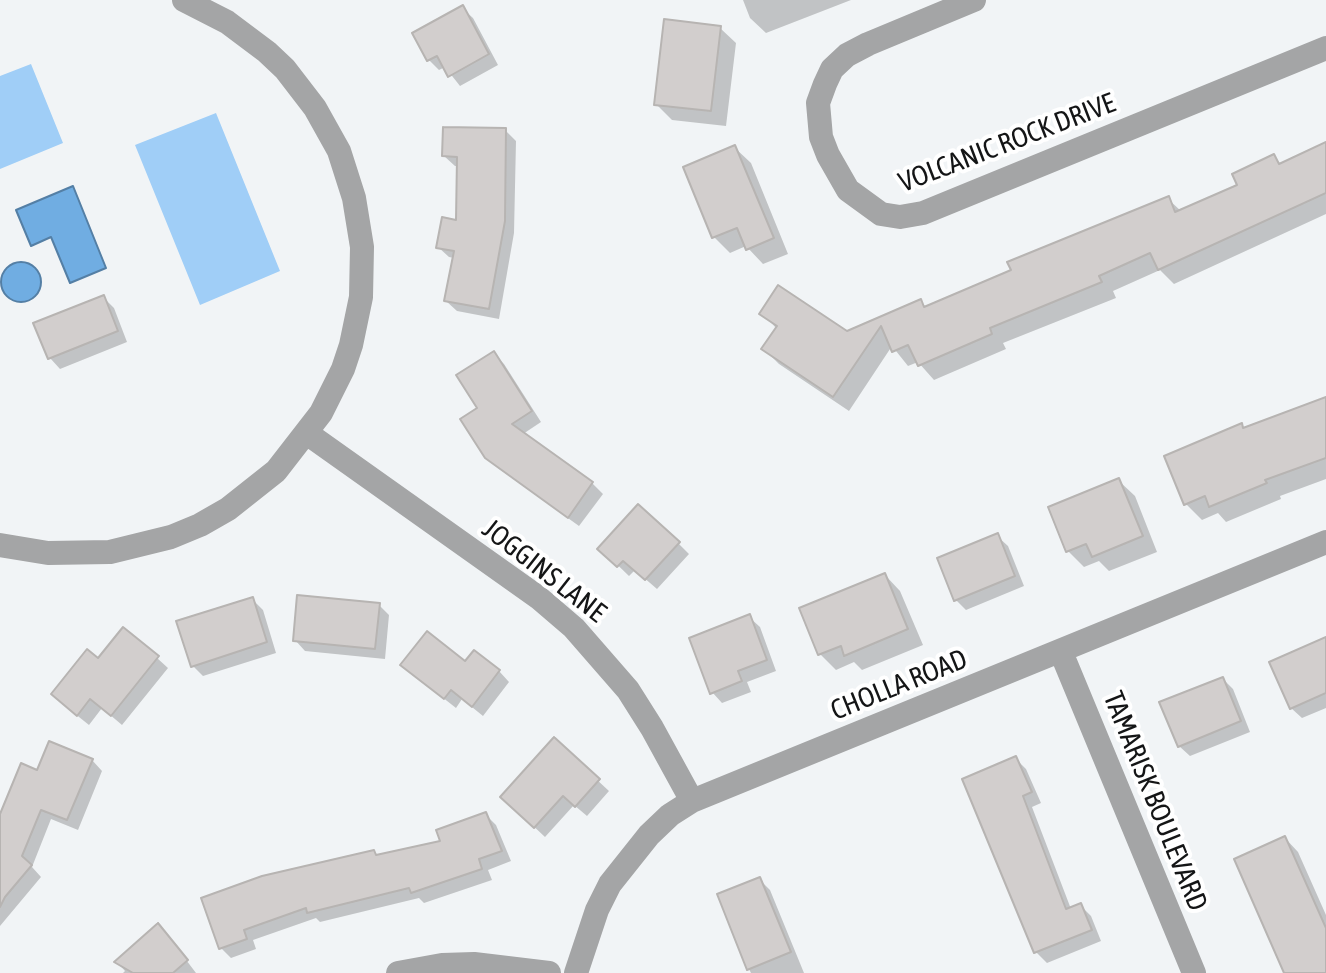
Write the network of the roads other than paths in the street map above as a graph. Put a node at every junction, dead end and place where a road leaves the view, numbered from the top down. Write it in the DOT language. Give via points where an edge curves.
graph roads {
  1 [pos="184,0"];
  2 [pos="974,0"];
  3 [pos="1326,48"];
  4 [pos="308,434"];
  5 [pos="1326,542"];
  6 [pos="0,545"];
  7 [pos="1061,652"];
  8 [pos="692,801"];
  9 [pos="398,973"];
  10 [pos="549,973"];
  11 [pos="576,973"];
  12 [pos="1194,973"];
  1 -- 4 [label="street" via="247,36 285,69 328,129 351,186 362,247 359,309 343,369"];
  2 -- 3 [label="street, VOLCANIC ROCK DRIVE" via="847,55 825,84 818,103 828,155 848,190 881,214 923,213"];
  4 -- 6 [label="street" via="253,491 171,537 79,554"];
  4 -- 8 [label="street, JOGGINS LANE" via="574,628 628,690"];
  5 -- 7 [label="street, CHOLLA ROAD"];
  7 -- 8 [label="street, CHOLLA ROAD"];
  7 -- 12 [label="street, TAMARISK BOULEVARD"];
  8 -- 11 [label="street, CHOLLA ROAD" via="649,835 610,884"];
  9 -- 10 [label="street" via="474,964"];
}
